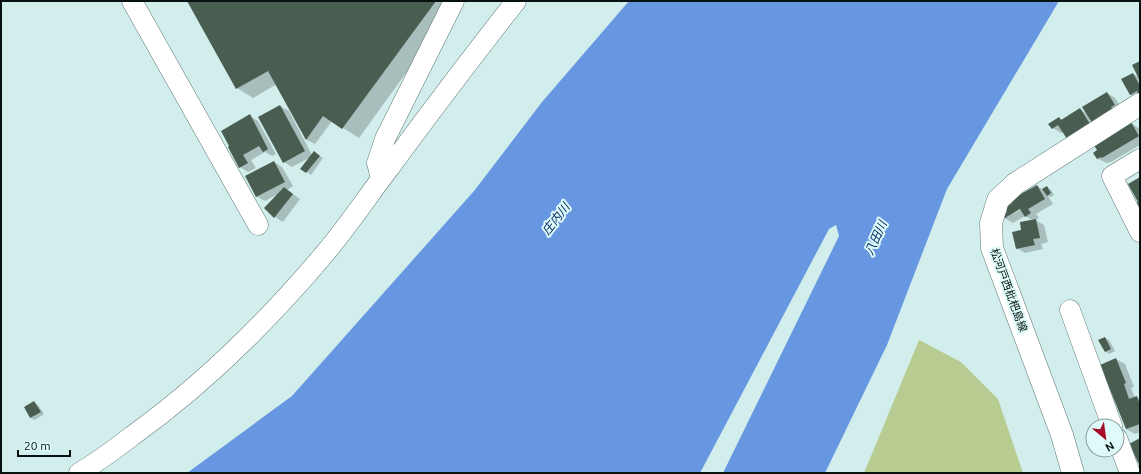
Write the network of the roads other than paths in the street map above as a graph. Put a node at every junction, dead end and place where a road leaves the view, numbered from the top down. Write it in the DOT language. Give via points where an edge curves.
graph roads {
  1 [pos="132,1"];
  2 [pos="454,1"];
  3 [pos="516,1"];
  4 [pos="1140,104"];
  5 [pos="1140,159"];
  6 [pos="381,178"];
  7 [pos="258,226"];
  8 [pos="1140,232"];
  9 [pos="1070,310"];
  10 [pos="1109,418"];
  11 [pos="1124,458"];
  12 [pos="79,473"];
  13 [pos="1073,473"];
  14 [pos="1130,473"];
  1 -- 7 [label="street"];
  2 -- 6 [label="street" via="385,139 377,163"];
  3 -- 6 [label="street"];
  4 -- 13 [label="main road, 松河戸西枇杷島線" via="1015,184 998,200 991,223 992,248 1062,435"];
  5 -- 8 [label="street" via="1112,176"];
  6 -- 12 [label="street" via="322,257 273,312 221,364 151,423"];
  9 -- 10 [label="street"];
  11 -- 14 [label="street"];
}
